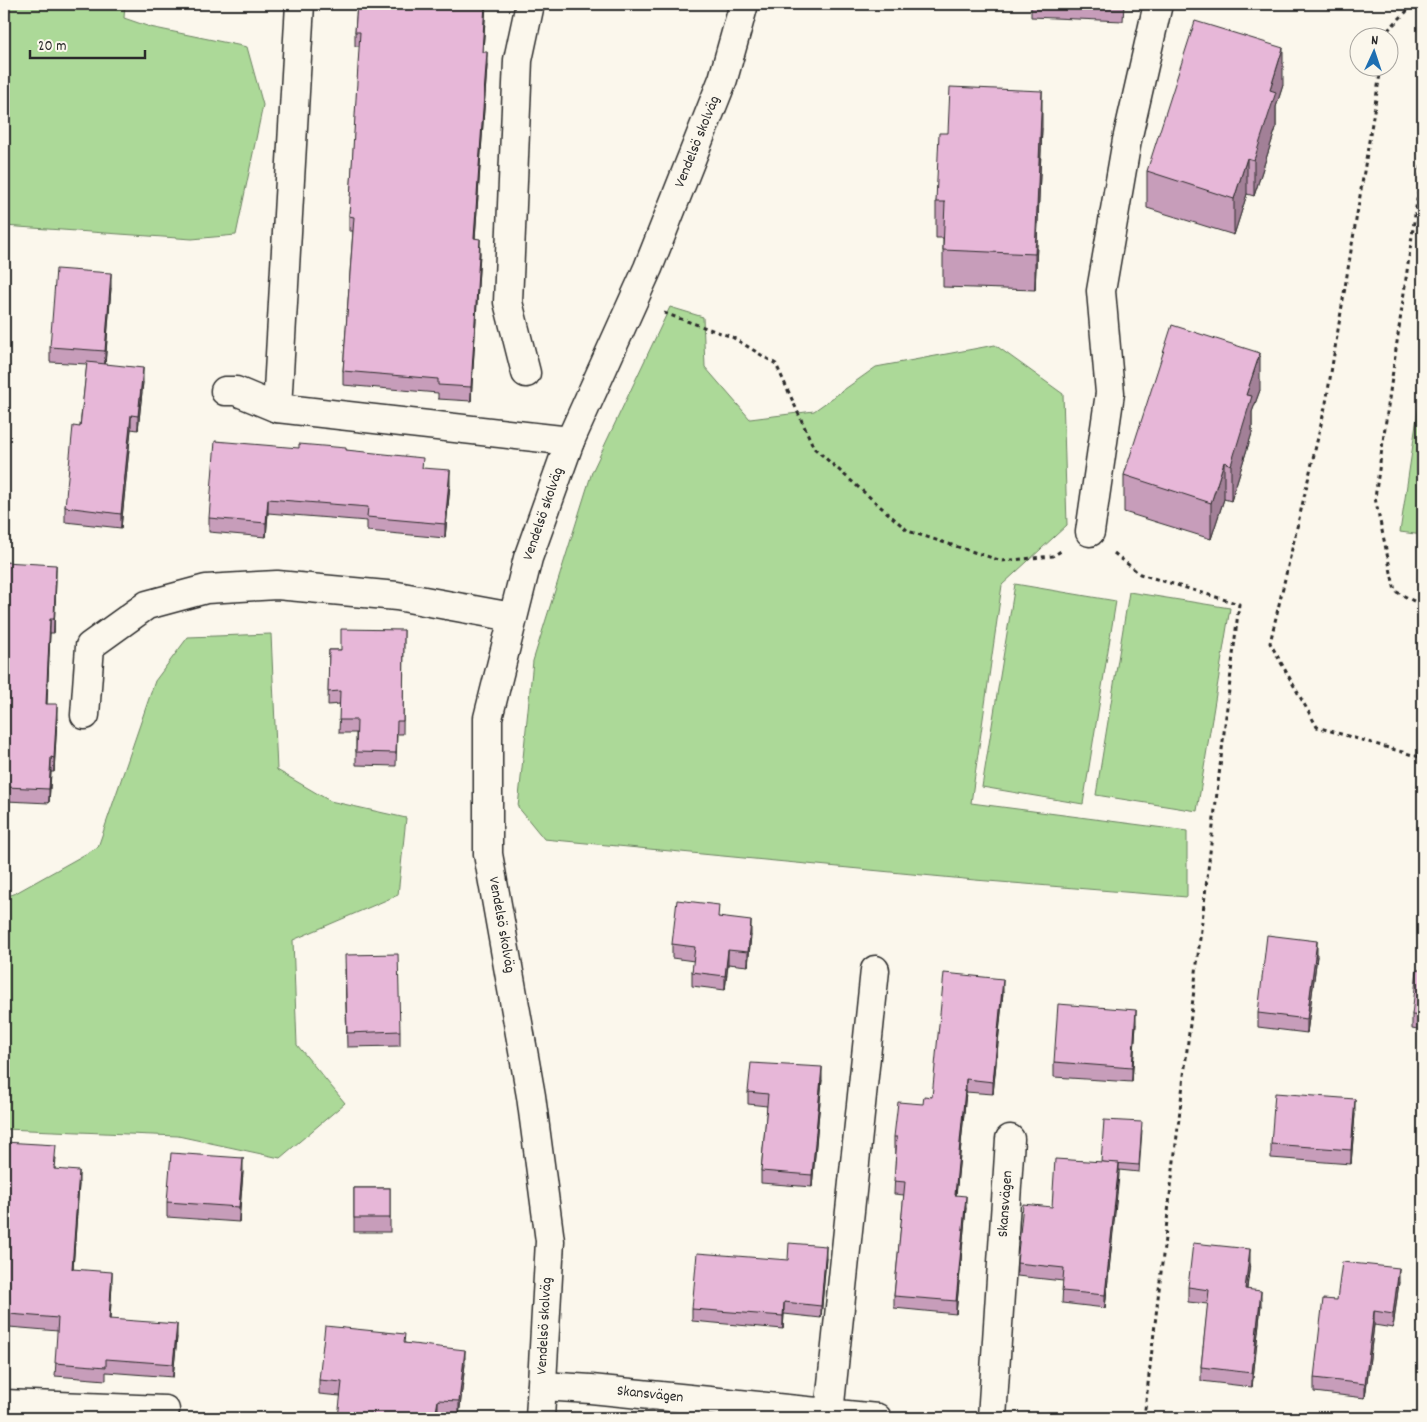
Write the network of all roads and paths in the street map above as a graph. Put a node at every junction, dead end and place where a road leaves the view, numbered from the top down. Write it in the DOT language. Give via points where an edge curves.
graph roads {
  1 [pos="300,4"];
  2 [pos="530,4"];
  3 [pos="744,4"];
  4 [pos="1158,4"];
  5 [pos="1414,4"];
  6 [pos="1390,28"];
  7 [pos="1379,78"];
  8 [pos="1423,158"];
  9 [pos="632,302"];
  10 [pos="526,373"];
  11 [pos="225,391"];
  12 [pos="277,408"];
  13 [pos="570,442"];
  14 [pos="1090,532"];
  15 [pos="1423,606"];
  16 [pos="512,617"];
  17 [pos="86,715"];
  18 [pos="1423,758"];
  19 [pos="874,970"];
  20 [pos="1010,1139"];
  21 [pos="542,1386"];
  22 [pos="4,1404"];
  23 [pos="165,1410"];
  24 [pos="829,1413"];
  25 [pos="540,1418"];
  26 [pos="877,1418"];
  27 [pos="992,1418"];
  28 [pos="1144,1418"];
  1 -- 12 [label="street"];
  2 -- 10 [label="street" via="518,60 508,302"];
  3 -- 9 [label="street, Vendelsö skolväg" via="723,79"];
  4 -- 14 [label="street" via="1127,140 1101,291 1110,393"];
  5 -- 6 [label="path"];
  7 -- 18 [label="path" via="1326,403 1270,643 1317,727"];
  8 -- 15 [label="path" via="1375,498 1395,591"];
  9 -- 13 [label="street, Vendelsö skolväg"];
  9 -- 14 [label="path" via="732,337 776,364 814,448 908,531 1002,561 1054,556"];
  11 -- 12 [label="street" via="236,391"];
  12 -- 13 [label="street"];
  13 -- 16 [label="street, Vendelsö skolväg" via="528,558"];
  14 -- 28 [label="path" via="1140,574 1239,604"];
  16 -- 17 [label="street" via="397,596 277,585 206,589 147,605 90,646"];
  16 -- 21 [label="street, Vendelsö skolväg" via="488,718 488,854 531,1096 550,1241"];
  19 -- 24 [label="street"];
  20 -- 27 [label="street, Skansvägen"];
  21 -- 24 [label="street, Skansvägen"];
  21 -- 25 [label="street, Vendelsö skolväg"];
  22 -- 23 [label="street"];
  24 -- 26 [label="street, Skansvägen"];
}
